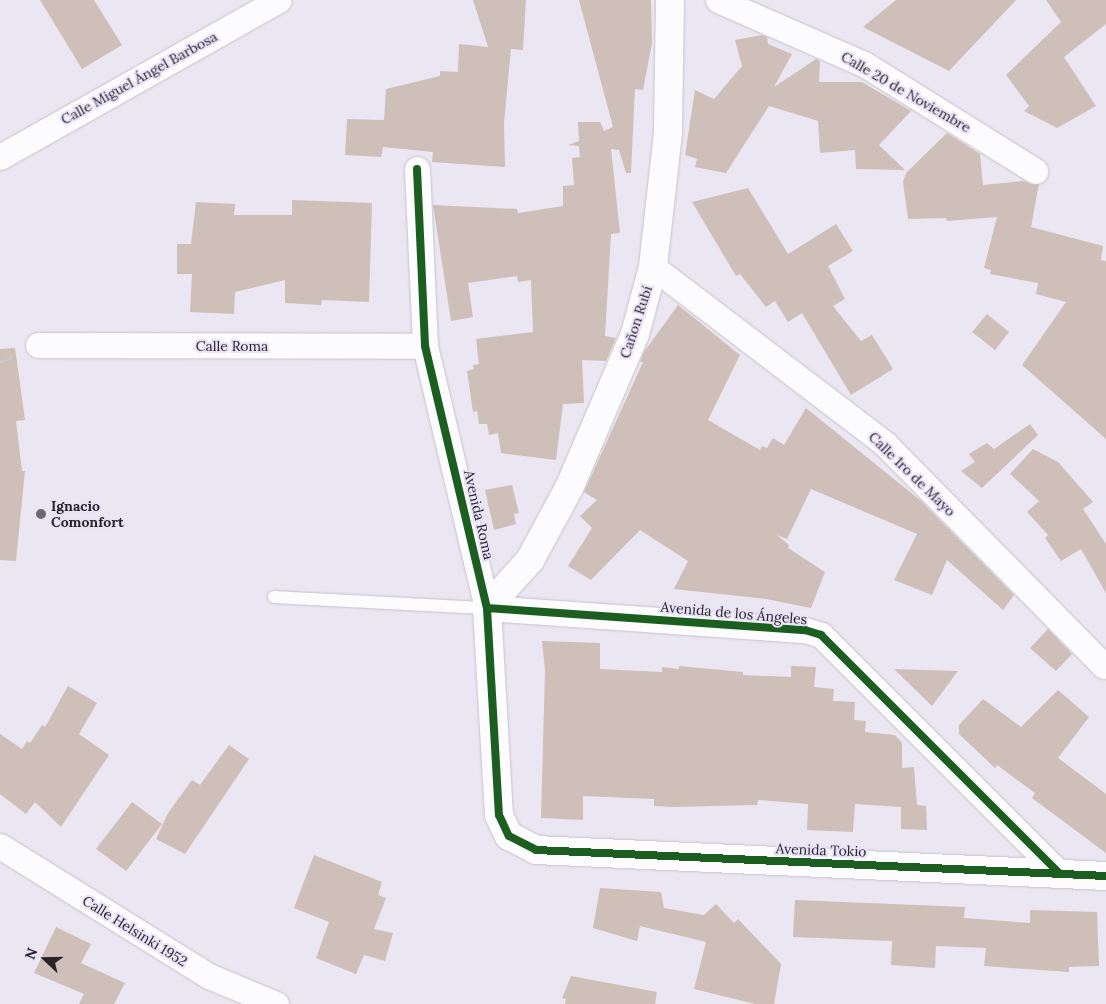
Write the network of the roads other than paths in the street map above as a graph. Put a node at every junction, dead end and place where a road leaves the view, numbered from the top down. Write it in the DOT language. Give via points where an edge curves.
graph roads {
  1 [pos="278,0"];
  2 [pos="670,0"];
  3 [pos="718,0"];
  4 [pos="0,157"];
  5 [pos="417,169"];
  6 [pos="1035,170"];
  7 [pos="653,267"];
  8 [pos="38,345"];
  9 [pos="425,346"];
  10 [pos="274,597"];
  11 [pos="487,608"];
  12 [pos="1104,666"];
  13 [pos="0,846"];
  14 [pos="536,850"];
  15 [pos="1059,872"];
  16 [pos="1106,876"];
  17 [pos="276,1004"];
  1 -- 4 [label="street, Calle Miguel Ángel Barbosa"];
  2 -- 7 [label="street, Cañon Rubí" via="668,133"];
  3 -- 6 [label="street, Calle 20 de Noviembre" via="864,64"];
  5 -- 9 [label="street, Avenida Roma"];
  7 -- 11 [label="street, Cañon Rubí" via="635,334 568,488 530,560"];
  7 -- 12 [label="street, Calle 1ro de Mayo" via="885,444"];
  8 -- 9 [label="street, Calle Roma"];
  9 -- 11 [label="street, Avenida Roma"];
  10 -- 11 [label="lane"];
  11 -- 14 [label="street, Avenida Roma" via="499,815 509,836"];
  11 -- 15 [label="street, Avenida de los Ángeles" via="805,630 821,635"];
  13 -- 17 [label="street, Calle Helsinki 1952" via="208,976"];
  14 -- 15 [label="street, Avenida Tokio"];
  15 -- 16 [label="street, Avenida Tokio"];
}
